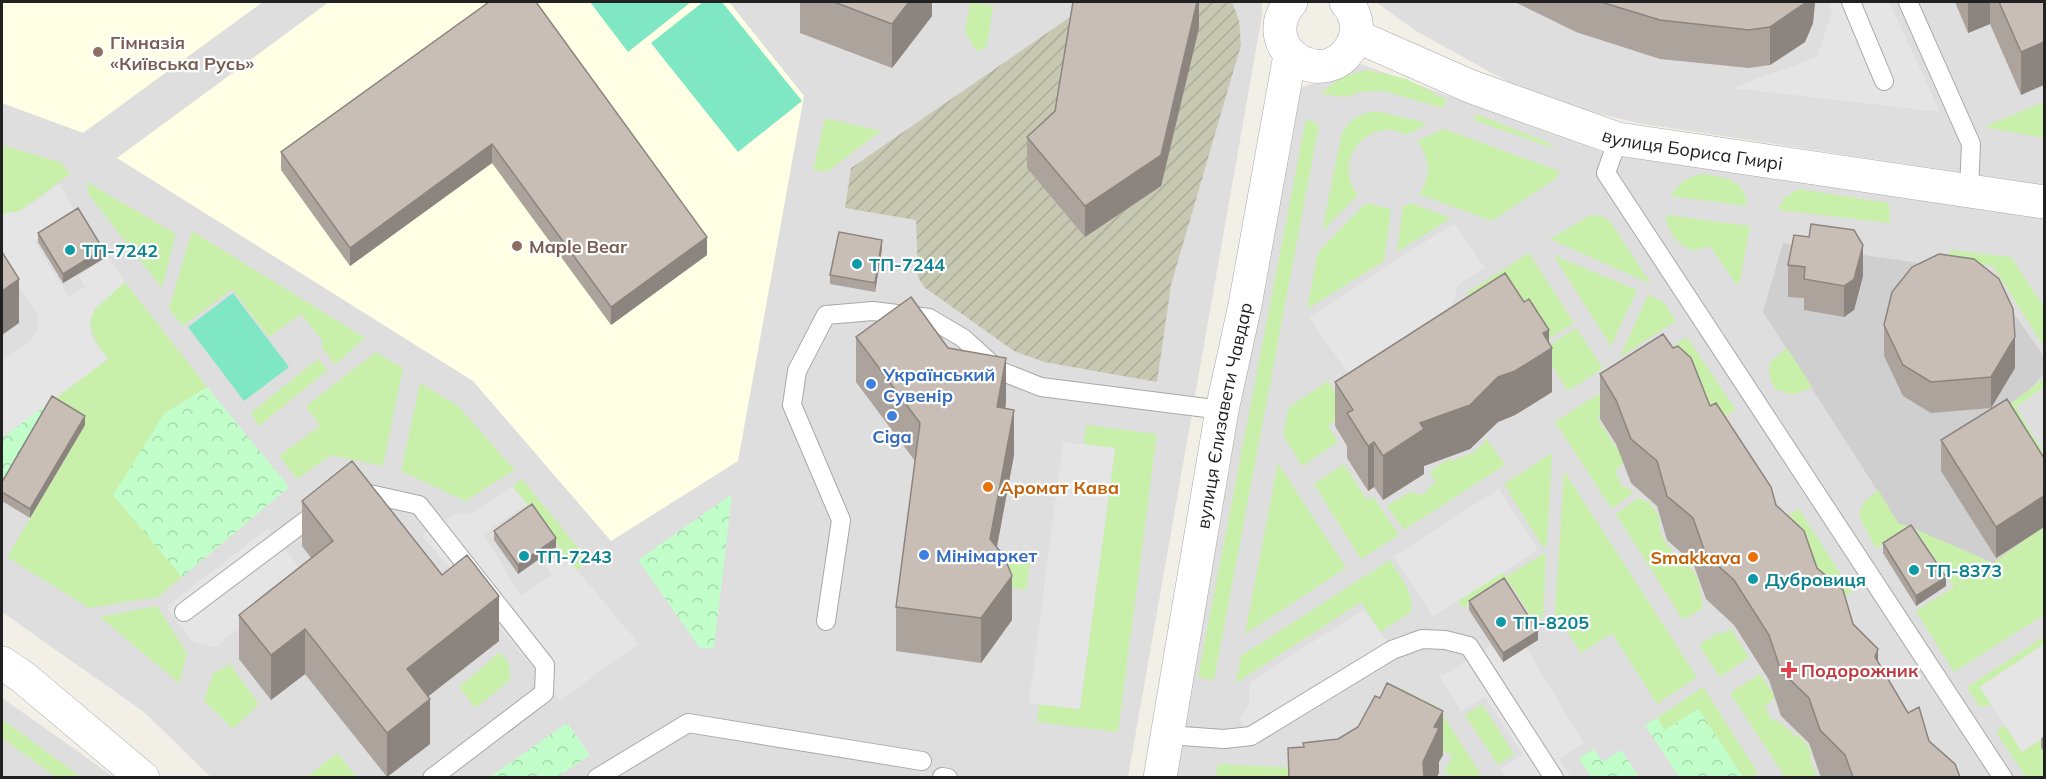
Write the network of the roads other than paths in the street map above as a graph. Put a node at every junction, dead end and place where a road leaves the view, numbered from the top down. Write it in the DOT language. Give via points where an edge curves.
graph roads {
  1 [pos="1291,2"];
  2 [pos="1346,2"];
  3 [pos="1851,2"];
  4 [pos="1908,2"];
  5 [pos="1356,36"];
  6 [pos="1290,55"];
  7 [pos="1884,81"];
  8 [pos="1618,139"];
  9 [pos="1969,190"];
  10 [pos="2044,202"];
  11 [pos="1222,410"];
  12 [pos="184,612"];
  13 [pos="826,621"];
  14 [pos="2,663"];
  15 [pos="1168,735"];
  16 [pos="922,761"];
  17 [pos="144,777"];
  18 [pos="432,777"];
  19 [pos="597,777"];
  20 [pos="1160,777"];
  21 [pos="1554,777"];
  22 [pos="2003,777"];
  1 -- 6 [label="street" via="1281,20 1280,32"];
  2 -- 5 [label="street" via="1354,13"];
  3 -- 7 [label="lane"];
  4 -- 9 [label="lane" via="1971,144"];
  5 -- 6 [label="street" via="1344,57 1329,65 1311,66"];
  5 -- 8 [label="street, вулиця Бориса Гмирі" via="1472,87"];
  6 -- 11 [label="street, вулиця Єлизавети Чавдар"];
  8 -- 9 [label="street, вулиця Бориса Гмирі"];
  8 -- 22 [label="lane" via="1606,173"];
  9 -- 10 [label="street, вулиця Бориса Гмирі"];
  11 -- 13 [label="lane" via="1041,387 998,370 963,338 929,318 873,311 826,315 797,371 792,405 842,520"];
  11 -- 15 [label="street, вулиця Єлизавети Чавдар"];
  12 -- 18 [label="lane" via="347,489 419,505 545,665 544,693"];
  14 -- 17 [label="street"];
  15 -- 20 [label="street, вулиця Єлизавети Чавдар"];
  15 -- 21 [label="lane" via="1224,739 1251,736 1392,650 1422,639 1446,640 1469,646"];
  16 -- 19 [label="lane" via="688,723"];
}
